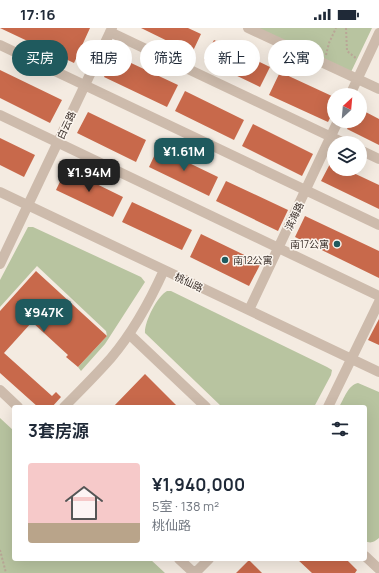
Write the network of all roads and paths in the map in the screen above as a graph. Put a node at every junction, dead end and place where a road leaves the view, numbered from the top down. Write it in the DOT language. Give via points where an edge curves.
graph roads {
  1 [pos="248,28"];
  2 [pos="336,28"];
  3 [pos="346,28"];
  4 [pos="111,30"];
  5 [pos="379,33"];
  6 [pos="274,40"];
  7 [pos="0,45"];
  8 [pos="324,61"];
  9 [pos="324,63"];
  10 [pos="365,64"];
  11 [pos="358,79"];
  12 [pos="85,86"];
  13 [pos="354,88"];
  14 [pos="379,89"];
  15 [pos="0,115"];
  16 [pos="329,136"];
  17 [pos="58,143"];
  18 [pos="327,145"];
  19 [pos="367,153"];
  20 [pos="379,159"];
  21 [pos="306,190"];
  22 [pos="0,192"];
  23 [pos="28,205"];
  24 [pos="379,225"];
  25 [pos="278,248"];
  26 [pos="0,264"];
  27 [pos="164,270"];
  28 [pos="379,296"];
  29 [pos="379,302"];
  30 [pos="250,310"];
  31 [pos="129,334"];
  32 [pos="352,359"];
  33 [pos="379,372"];
  34 [pos="0,390"];
  35 [pos="16,405"];
  36 [pos="66,405"];
  37 [pos="204,405"];
  38 [pos="329,405"];
  39 [pos="0,550"];
  40 [pos="367,558"];
  41 [pos="181,561"];
  42 [pos="207,561"];
  43 [pos="379,570"];
  44 [pos="6,573"];
  45 [pos="195,573"];
  46 [pos="377,573"];
  1 -- 6 [label="street"];
  2 -- 8 [label="path"];
  3 -- 10 [label="path" via="347,51"];
  4 -- 12 [label="street, 白云路"];
  4 -- 16 [label="street"];
  5 -- 10 [label="street"];
  7 -- 12 [label="street"];
  9 -- 11 [label="street"];
  10 -- 11 [label="street"];
  11 -- 13 [label="street"];
  11 -- 14 [label="street"];
  12 -- 17 [label="street, 白云路"];
  12 -- 21 [label="street"];
  15 -- 17 [label="street"];
  17 -- 23 [label="street, 白云路"];
  17 -- 25 [label="street"];
  18 -- 21 [label="street, 滨海路"];
  19 -- 20 [label="street"];
  21 -- 24 [label="street"];
  21 -- 25 [label="street, 滨海路"];
  22 -- 23 [label="street, 桃仙路"];
  23 -- 26 [label="street, 白云路"];
  23 -- 27 [label="street, 桃仙路"];
  25 -- 28 [label="street"];
  25 -- 30 [label="street, 滨海路"];
  27 -- 30 [label="street, 桃仙路"];
  27 -- 31 [label="street"];
  29 -- 32 [label="street"];
  30 -- 32 [label="street, 桃仙路"];
  31 -- 36 [label="street" via="111,358"];
  31 -- 37 [label="street"];
  32 -- 33 [label="street, 桃仙路"];
  32 -- 38 [label="street"];
  34 -- 35 [label="street"];
  39 -- 44 [label="path"];
  40 -- 43 [label="street"];
  41 -- 45 [label="street"];
  42 -- 45 [label="street"];
  43 -- 46 [label="street"];
}
